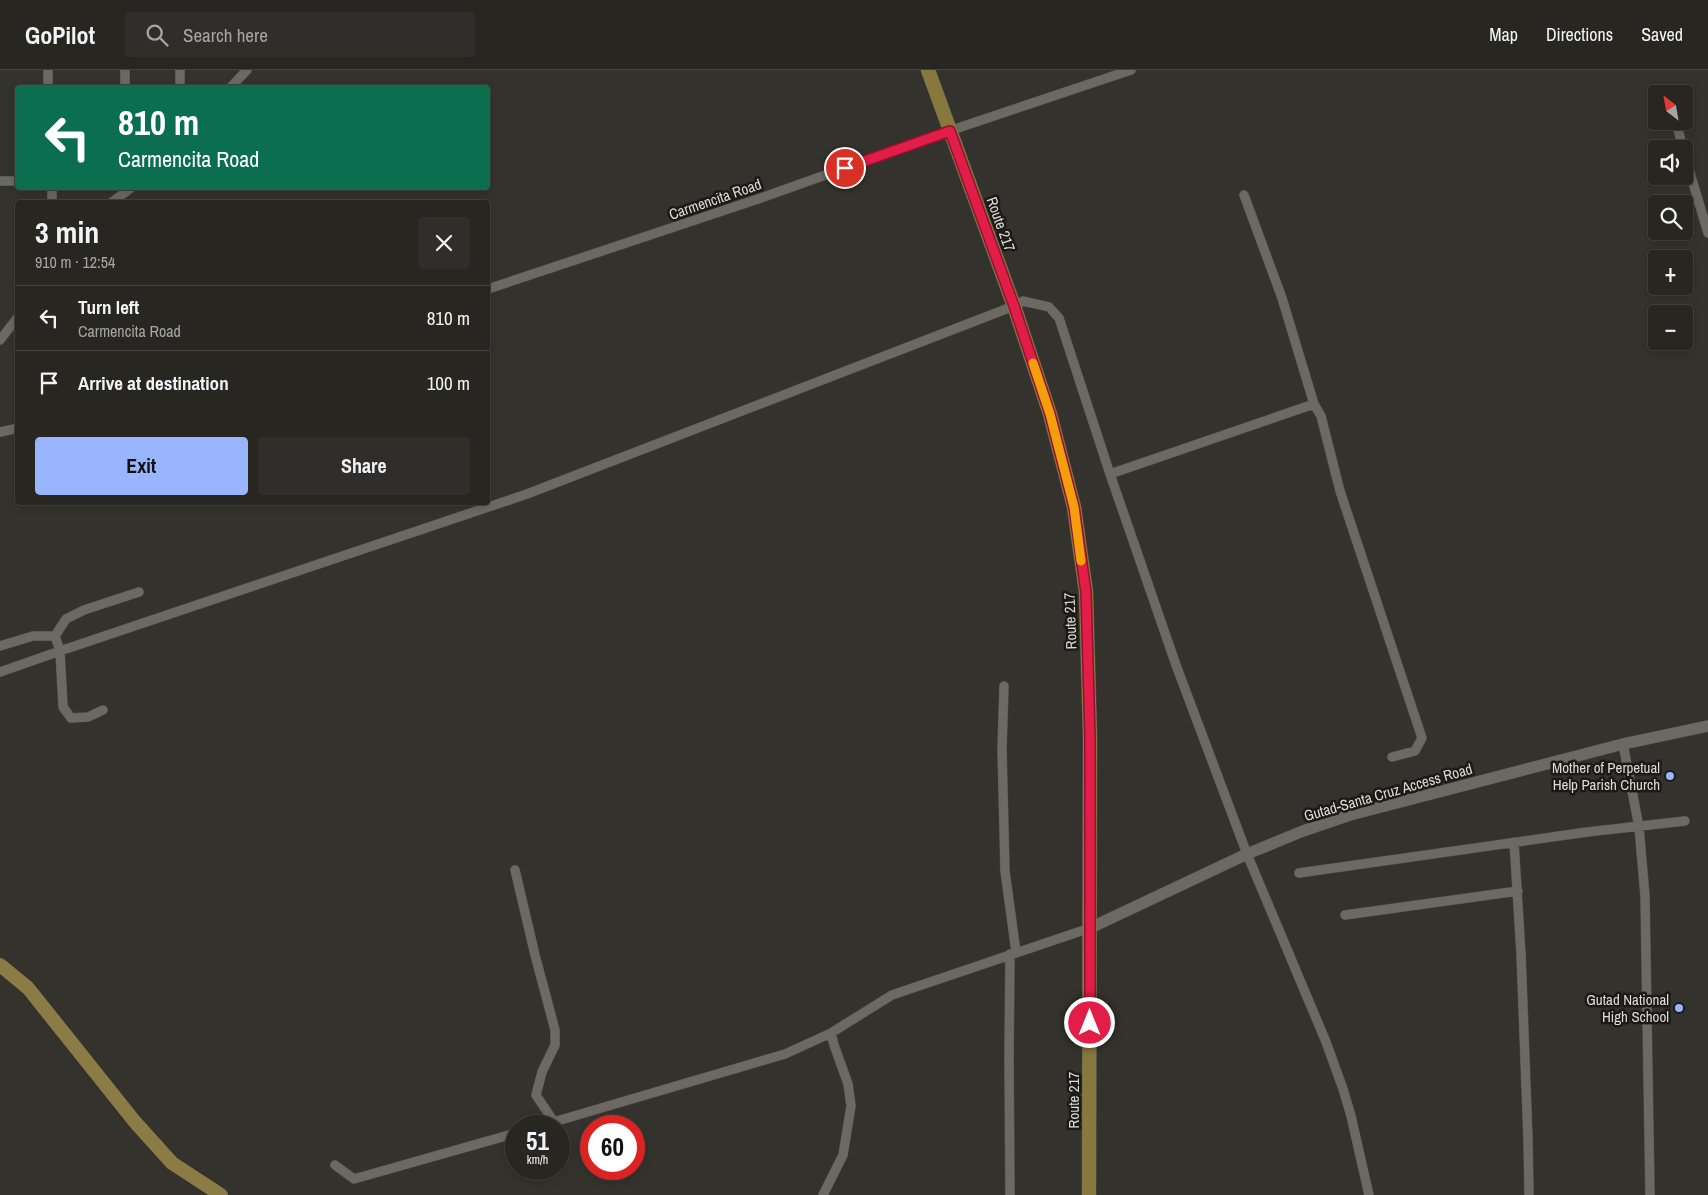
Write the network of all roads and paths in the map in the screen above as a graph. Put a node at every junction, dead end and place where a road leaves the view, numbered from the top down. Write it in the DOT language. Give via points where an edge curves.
graph roads {
  1 [pos="48,70"];
  2 [pos="125,70"];
  3 [pos="180,70"];
  4 [pos="247,70"];
  5 [pos="928,70"];
  6 [pos="1129,70"];
  7 [pos="48,85"];
  8 [pos="125,85"];
  9 [pos="180,85"];
  10 [pos="233,85"];
  11 [pos="950,131"];
  12 [pos="0,181"];
  13 [pos="15,181"];
  14 [pos="1693,182"];
  15 [pos="128,190"];
  16 [pos="1244,195"];
  17 [pos="115,200"];
  18 [pos="1708,233"];
  19 [pos="490,288"];
  20 [pos="1014,306"];
  21 [pos="15,321"];
  22 [pos="0,340"];
  23 [pos="1314,404"];
  24 [pos="15,429"];
  25 [pos="0,432"];
  26 [pos="1110,474"];
  27 [pos="138,592"];
  28 [pos="55,636"];
  29 [pos="0,646"];
  30 [pos="60,651"];
  31 [pos="0,672"];
  32 [pos="1004,686"];
  33 [pos="103,710"];
  34 [pos="1708,726"];
  35 [pos="1623,744"];
  36 [pos="1392,757"];
  37 [pos="1685,821"];
  38 [pos="1639,827"];
  39 [pos="1514,842"];
  40 [pos="1247,854"];
  41 [pos="516,870"];
  42 [pos="1299,873"];
  43 [pos="1518,891"];
  44 [pos="1345,915"];
  45 [pos="1090,928"];
  46 [pos="1013,953"];
  47 [pos="831,1033"];
  48 [pos="549,1115"];
  49 [pos="570,1117"];
  50 [pos="505,1136"];
  51 [pos="335,1165"];
  52 [pos="823,1195"];
  53 [pos="1010,1195"];
  54 [pos="1089,1195"];
  55 [pos="1368,1195"];
  56 [pos="1529,1195"];
  57 [pos="1650,1195"];
  1 -- 7 [label="street"];
  2 -- 8 [label="street"];
  3 -- 9 [label="street"];
  4 -- 10 [label="street"];
  5 -- 11 [label="main road, Route 217"];
  6 -- 11 [label="street, Carmencita Road"];
  11 -- 19 [label="street, Carmencita Road"];
  11 -- 20 [label="main road, Route 217"];
  12 -- 13 [label="street"];
  14 -- 18 [label="street"];
  15 -- 17 [label="street"];
  16 -- 23 [label="street" via="1282,298"];
  20 -- 26 [label="street" via="1024,301 1049,307 1059,318"];
  20 -- 30 [label="street" via="527,494"];
  20 -- 45 [label="main road, Route 217" via="1050,414 1074,507 1086,592"];
  21 -- 22 [label="street"];
  23 -- 26 [label="street"];
  23 -- 36 [label="street" via="1321,416 1340,491 1422,738 1415,751"];
  24 -- 25 [label="street"];
  26 -- 40 [label="street" via="1176,665"];
  27 -- 28 [label="street" via="66,619"];
  28 -- 29 [label="street" via="33,636"];
  28 -- 30 [label="street"];
  30 -- 31 [label="street"];
  30 -- 33 [label="street" via="63,707 71,718 88,717"];
  32 -- 46 [label="street" via="1002,749 1006,871"];
  34 -- 35 [label="main road, Gutad-Santa Cruz Access Road"];
  35 -- 38 [label="street"];
  35 -- 40 [label="main road, Gutad-Santa Cruz Access Road" via="1350,815"];
  37 -- 38 [label="street"];
  38 -- 39 [label="street"];
  38 -- 57 [label="street" via="1645,896"];
  39 -- 42 [label="street"];
  39 -- 43 [label="street"];
  40 -- 45 [label="main road, Gutad-Santa Cruz Access Road"];
  40 -- 55 [label="street" via="1326,1042 1351,1116"];
  41 -- 48 [label="street" via="556,1030 555,1045 542,1072 536,1095"];
  43 -- 44 [label="street"];
  43 -- 56 [label="street"];
  45 -- 46 [label="street"];
  45 -- 54 [label="main road, Route 217"];
  46 -- 47 [label="street" via="892,995"];
  46 -- 53 [label="street" via="1009,1057"];
  47 -- 49 [label="street" via="785,1054"];
  47 -- 52 [label="street" via="848,1084 851,1106 843,1155"];
  50 -- 51 [label="street" via="354,1179"];
}
